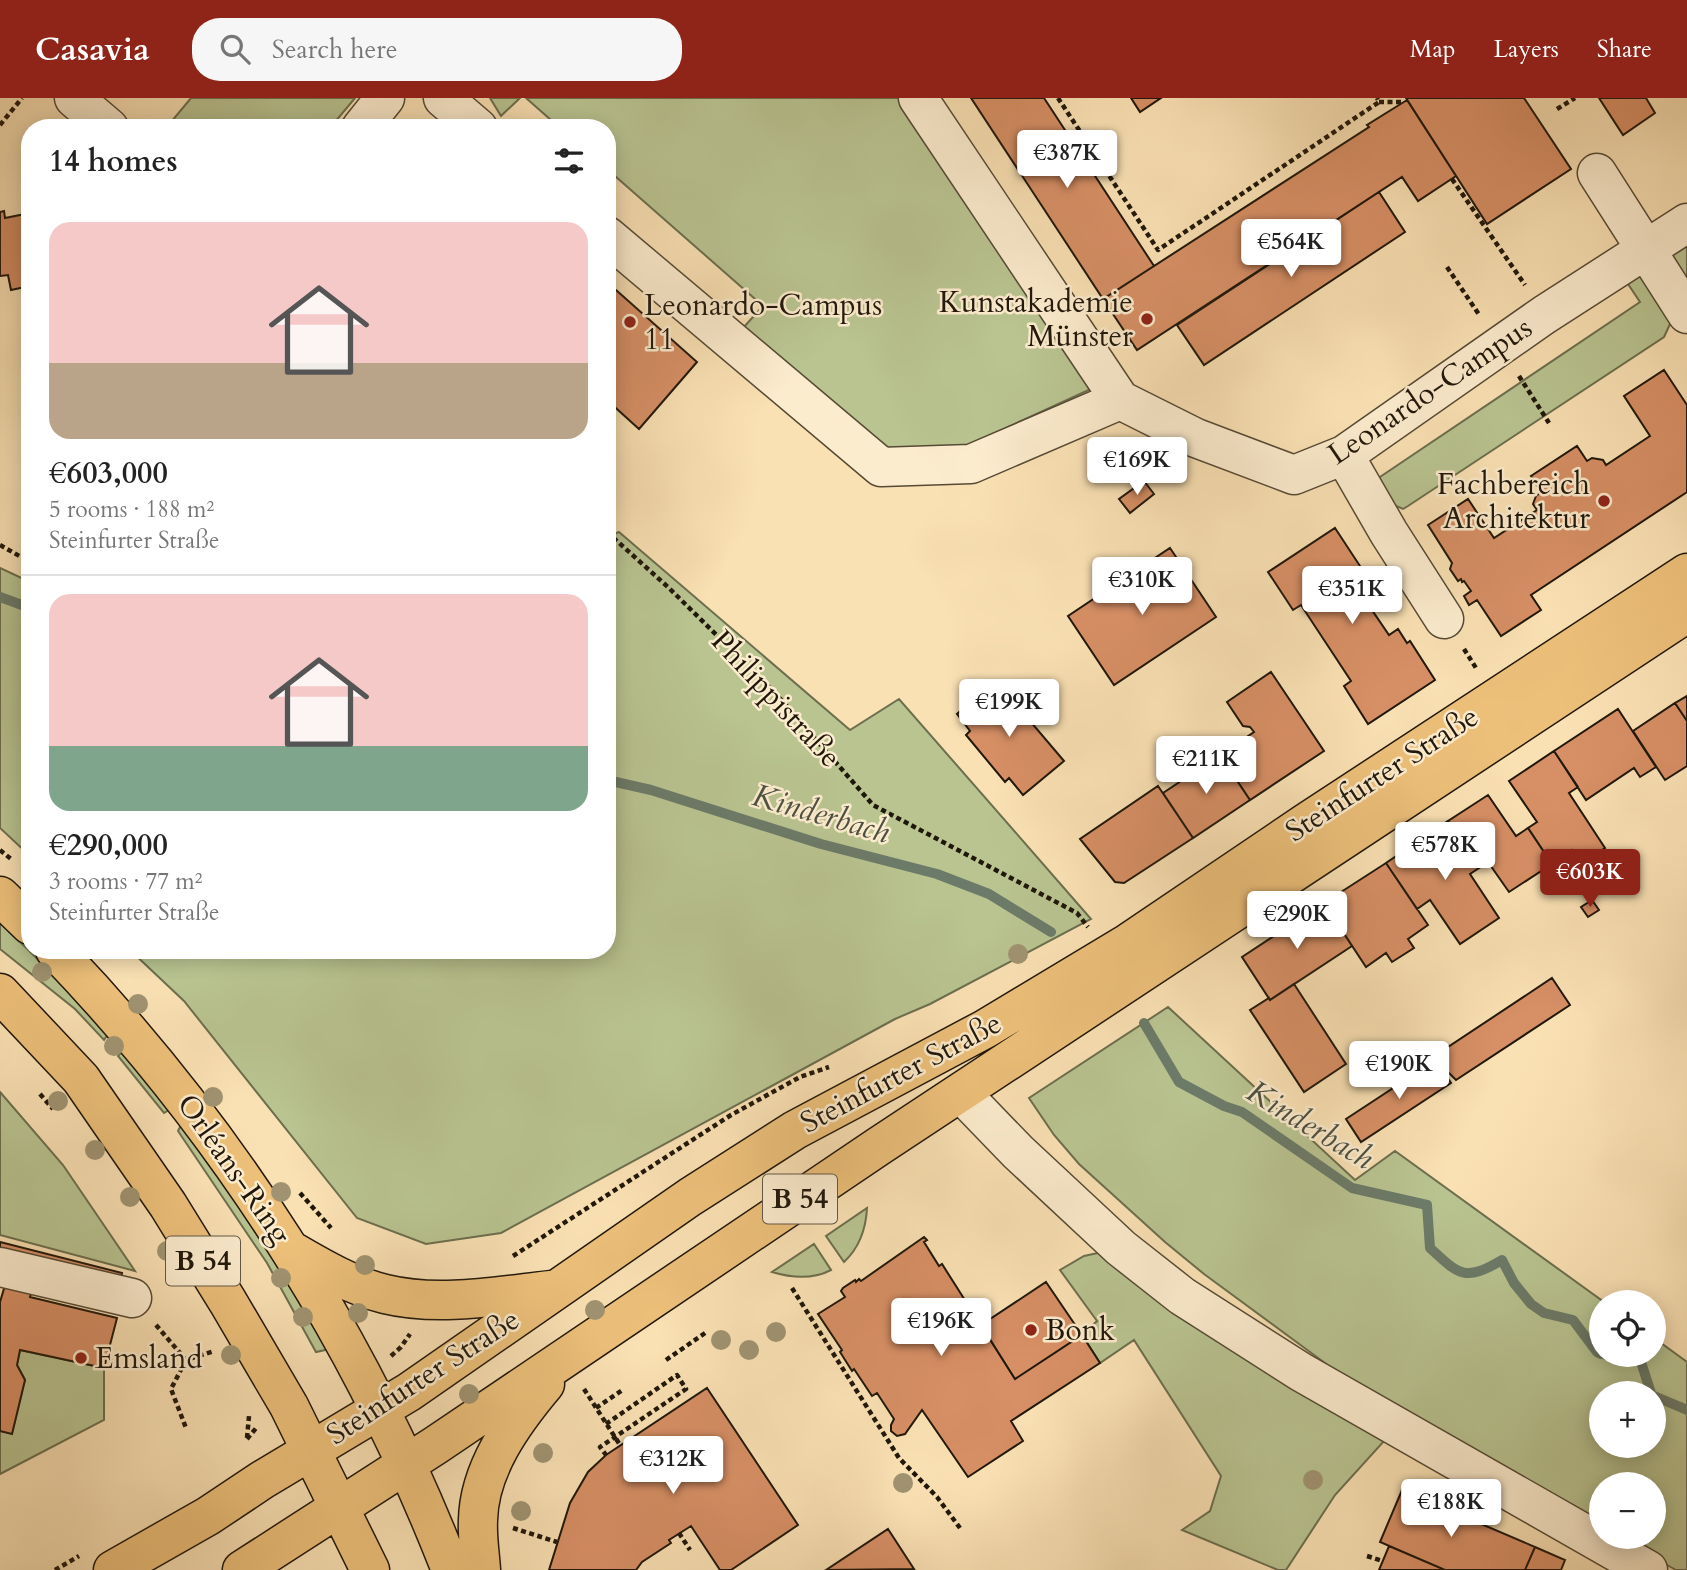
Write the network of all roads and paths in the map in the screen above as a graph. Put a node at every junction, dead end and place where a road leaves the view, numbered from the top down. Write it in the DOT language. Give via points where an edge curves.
graph roads {
  1 [pos="22,98"];
  2 [pos="74,98"];
  3 [pos="385,98"];
  4 [pos="443,98"];
  5 [pos="918,98"];
  6 [pos="1058,98"];
  7 [pos="1576,98"];
  8 [pos="1378,100"];
  9 [pos="1404,102"];
  10 [pos="1557,108"];
  11 [pos="98,119"];
  12 [pos="368,119"];
  13 [pos="468,119"];
  14 [pos="0,125"];
  15 [pos="1597,173"];
  16 [pos="1451,179"];
  17 [pos="1687,223"];
  18 [pos="616,244"];
  19 [pos="1646,249"];
  20 [pos="1687,314"];
  21 [pos="1544,315"];
  22 [pos="1121,400"];
  23 [pos="1344,454"];
  24 [pos="616,540"];
  25 [pos="0,545"];
  26 [pos="21,557"];
  27 [pos="1687,573"];
  28 [pos="1687,613"];
  29 [pos="1444,619"];
  30 [pos="0,896"];
  31 [pos="21,916"];
  32 [pos="1090,929"];
  33 [pos="64,959"];
  34 [pos="0,993"];
  35 [pos="837,1064"];
  36 [pos="36,1089"];
  37 [pos="961,1093"];
  38 [pos="53,1109"];
  39 [pos="292,1251"];
  40 [pos="501,1259"];
  41 [pos="0,1266"];
  42 [pos="792,1288"];
  43 [pos="553,1290"];
  44 [pos="132,1298"];
  45 [pos="416,1299"];
  46 [pos="708,1331"];
  47 [pos="220,1350"];
  48 [pos="571,1353"];
  49 [pos="390,1356"];
  50 [pos="186,1360"];
  51 [pos="666,1360"];
  52 [pos="846,1362"];
  53 [pos="840,1365"];
  54 [pos="624,1389"];
  55 [pos="585,1392"];
  56 [pos="245,1404"];
  57 [pos="596,1408"];
  58 [pos="379,1411"];
  59 [pos="262,1421"];
  60 [pos="606,1424"];
  61 [pos="186,1428"];
  62 [pos="615,1437"];
  63 [pos="247,1440"];
  64 [pos="620,1446"];
  65 [pos="311,1450"];
  66 [pos="606,1455"];
  67 [pos="405,1465"];
  68 [pos="262,1480"];
  69 [pos="339,1506"];
  70 [pos="506,1525"];
  71 [pos="960,1528"];
  72 [pos="679,1533"];
  73 [pos="557,1542"];
  74 [pos="690,1550"];
  75 [pos="1367,1556"];
  76 [pos="1383,1561"];
  77 [pos="113,1570"];
  78 [pos="242,1570"];
  79 [pos="370,1570"];
  80 [pos="451,1570"];
  81 [pos="481,1570"];
  82 [pos="1648,1570"];
  1 -- 14 [label="path"];
  2 -- 11 [label="street"];
  3 -- 12 [label="street"];
  4 -- 13 [label="street"];
  5 -- 22 [label="street, Leonardo-Campus"];
  6 -- 8 [label="path" via="1158,250"];
  7 -- 10 [label="path"];
  8 -- 9 [label="path"];
  15 -- 19 [label="street"];
  16 -- 21 [label="path"];
  17 -- 19 [label="street, Leonardo-Campus"];
  18 -- 22 [label="street" via="881,467 971,464"];
  19 -- 20 [label="street"];
  19 -- 21 [label="street, Leonardo-Campus"];
  21 -- 23 [label="street, Leonardo-Campus"];
  22 -- 23 [label="street, Leonardo-Campus" via="1196,438 1294,475"];
  23 -- 29 [label="street"];
  24 -- 32 [label="path, Philippistraße" via="776,694 873,805 1077,913"];
  25 -- 26 [label="path"];
  27 -- 43 [label="main road, Steinfurter Straße / B 54" via="1128,943 985,1030 795,1130"];
  28 -- 37 [label="main road, Steinfurter Straße / B 54"];
  30 -- 31 [label="main road"];
  33 -- 39 [label="main road, Orléans-Ring / B 54" via="164,1071"];
  34 -- 65 [label="main road, B 54" via="68,1064 109,1117 228,1301"];
  35 -- 40 [label="path" via="800,1077 731,1115"];
  36 -- 38 [label="path"];
  37 -- 48 [label="main road, Steinfurter Straße / B 54"];
  37 -- 82 [label="street" via="1121,1248 1182,1296 1301,1372"];
  39 -- 45 [label="main road, B 54" via="360,1285"];
  39 -- 58 [label="main road, Orléans-Ring" via="360,1368"];
  41 -- 44 [label="street"];
  42 -- 53 [label="path"];
  43 -- 45 [label="main road, B 54"];
  43 -- 58 [label="main road, Steinfurter Straße"];
  44 -- 50 [label="path"];
  45 -- 49 [label="path" via="410,1334"];
  46 -- 51 [label="path"];
  47 -- 50 [label="path"];
  48 -- 67 [label="main road, Steinfurter Straße / B 54"];
  48 -- 81 [label="main road" via="519,1416 496,1455 479,1507"];
  50 -- 61 [label="path" via="171,1389"];
  52 -- 53 [label="path"];
  53 -- 71 [label="path" via="899,1458"];
  54 -- 57 [label="path"];
  55 -- 57 [label="path"];
  56 -- 63 [label="path"];
  57 -- 60 [label="path"];
  58 -- 65 [label="main road, Steinfurter Straße"];
  58 -- 67 [label="main road, Orléans-Ring"];
  59 -- 63 [label="path"];
  60 -- 62 [label="path"];
  60 -- 62 [label="path" via="677,1375 686,1389"];
  62 -- 64 [label="path"];
  62 -- 66 [label="path" via="600,1447"];
  63 -- 68 [label="path" via="242,1449"];
  65 -- 68 [label="main road, Steinfurter Straße"];
  65 -- 69 [label="main road, B 54"];
  67 -- 69 [label="main road, Steinfurter Straße / B 54"];
  67 -- 80 [label="main road, Orléans-Ring"];
  68 -- 77 [label="main road, Steinfurter Straße"];
  69 -- 78 [label="main road, Steinfurter Straße"];
  69 -- 79 [label="main road"];
  70 -- 73 [label="path"];
  72 -- 74 [label="path"];
  75 -- 76 [label="path"];
}
